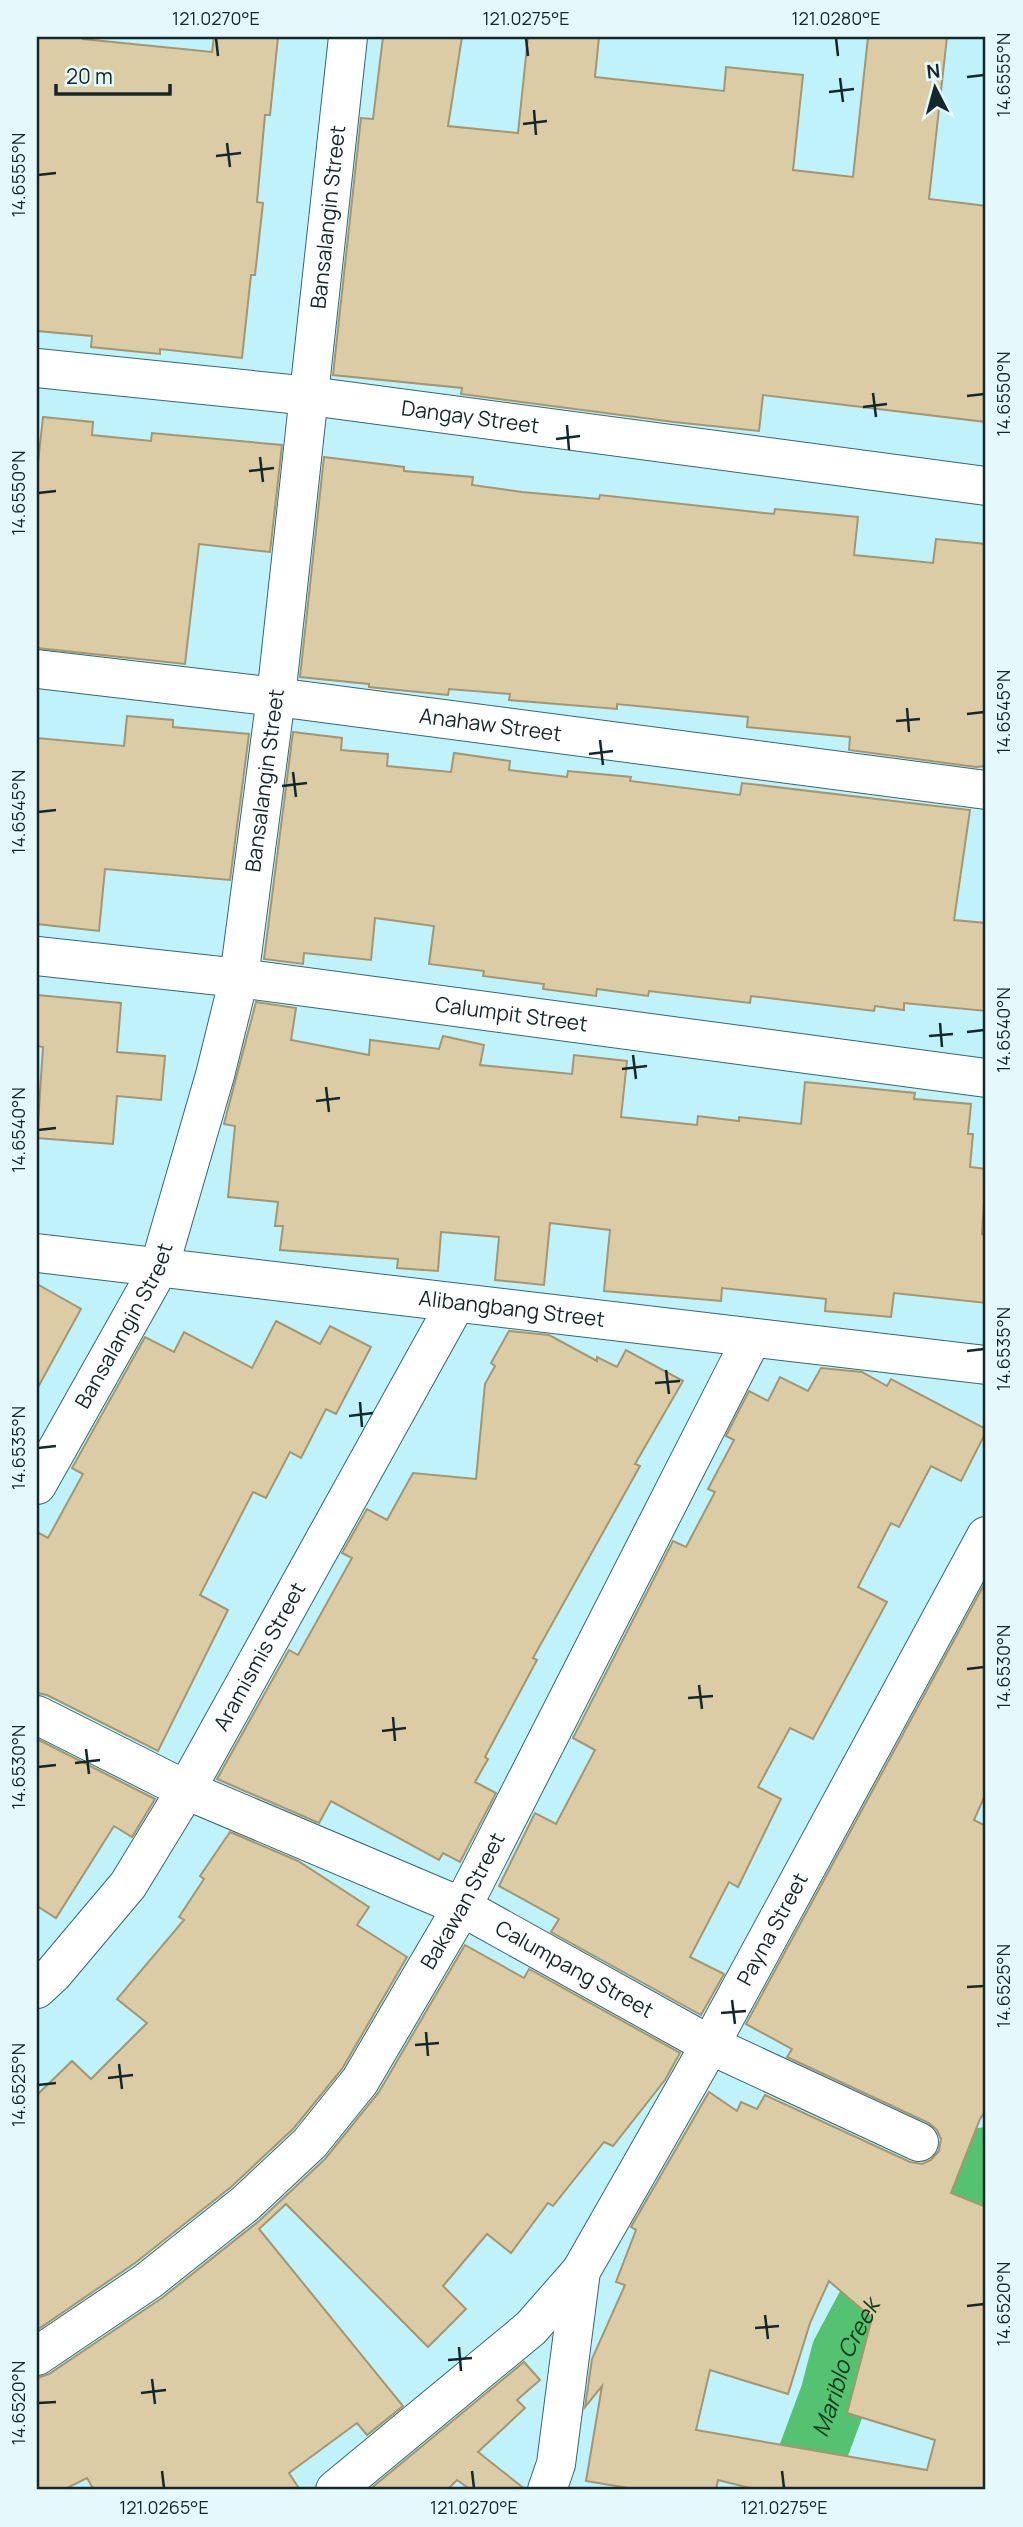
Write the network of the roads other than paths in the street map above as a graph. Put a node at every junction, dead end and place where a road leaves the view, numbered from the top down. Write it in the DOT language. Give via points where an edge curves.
graph roads {
  1 [pos="348,37"];
  2 [pos="37,368"];
  3 [pos="310,397"];
  4 [pos="986,486"];
  5 [pos="37,669"];
  6 [pos="275,697"];
  7 [pos="986,790"];
  8 [pos="37,957"];
  9 [pos="239,978"];
  10 [pos="986,1078"];
  11 [pos="37,1253"];
  12 [pos="159,1268"];
  13 [pos="456,1303"];
  14 [pos="752,1338"];
  15 [pos="986,1365"];
  16 [pos="37,1485"];
  17 [pos="986,1536"];
  18 [pos="37,1715"];
  19 [pos="186,1790"];
  20 [pos="462,1907"];
  21 [pos="37,1989"];
  22 [pos="710,2045"];
  23 [pos="919,2141"];
  24 [pos="581,2271"];
  25 [pos="37,2356"];
  26 [pos="335,2490"];
  27 [pos="547,2490"];
  1 -- 3 [label="street, Bansalangin Street"];
  2 -- 3 [label="street, Dangay Street"];
  3 -- 4 [label="street, Dangay Street"];
  3 -- 6 [label="street, Bansalangin Street"];
  5 -- 6 [label="street, Anahaw Street"];
  6 -- 7 [label="street, Anahaw Street"];
  6 -- 9 [label="street, Bansalangin Street"];
  8 -- 9 [label="street, Calumpit Street"];
  9 -- 10 [label="street, Calumpit Street"];
  9 -- 12 [label="street, Bansalangin Street"];
  11 -- 12 [label="street, Alibangbang Street"];
  12 -- 13 [label="street, Alibangbang Street"];
  12 -- 16 [label="street, Bansalangin Street"];
  13 -- 14 [label="street, Alibangbang Street"];
  13 -- 19 [label="street, Aramismis Street"];
  14 -- 15 [label="street, Alibangbang Street"];
  14 -- 20 [label="street, Bakawan Street"];
  17 -- 22 [label="street, Payna Street"];
  18 -- 19 [label="street, Calumpang Street"];
  19 -- 20 [label="street, Calumpang Street"];
  19 -- 21 [label="street, Aramismis Street" via="128,1885"];
  20 -- 22 [label="street, Calumpang Street"];
  20 -- 25 [label="street, Bakawan Street" via="360,2081 310,2143 246,2204 148,2281"];
  22 -- 23 [label="street, Calumpang Street"];
  22 -- 24 [label="street, Payna Street"];
  24 -- 26 [label="street" via="531,2328"];
  24 -- 27 [label="street, Payna Street" via="555,2464"];
}
